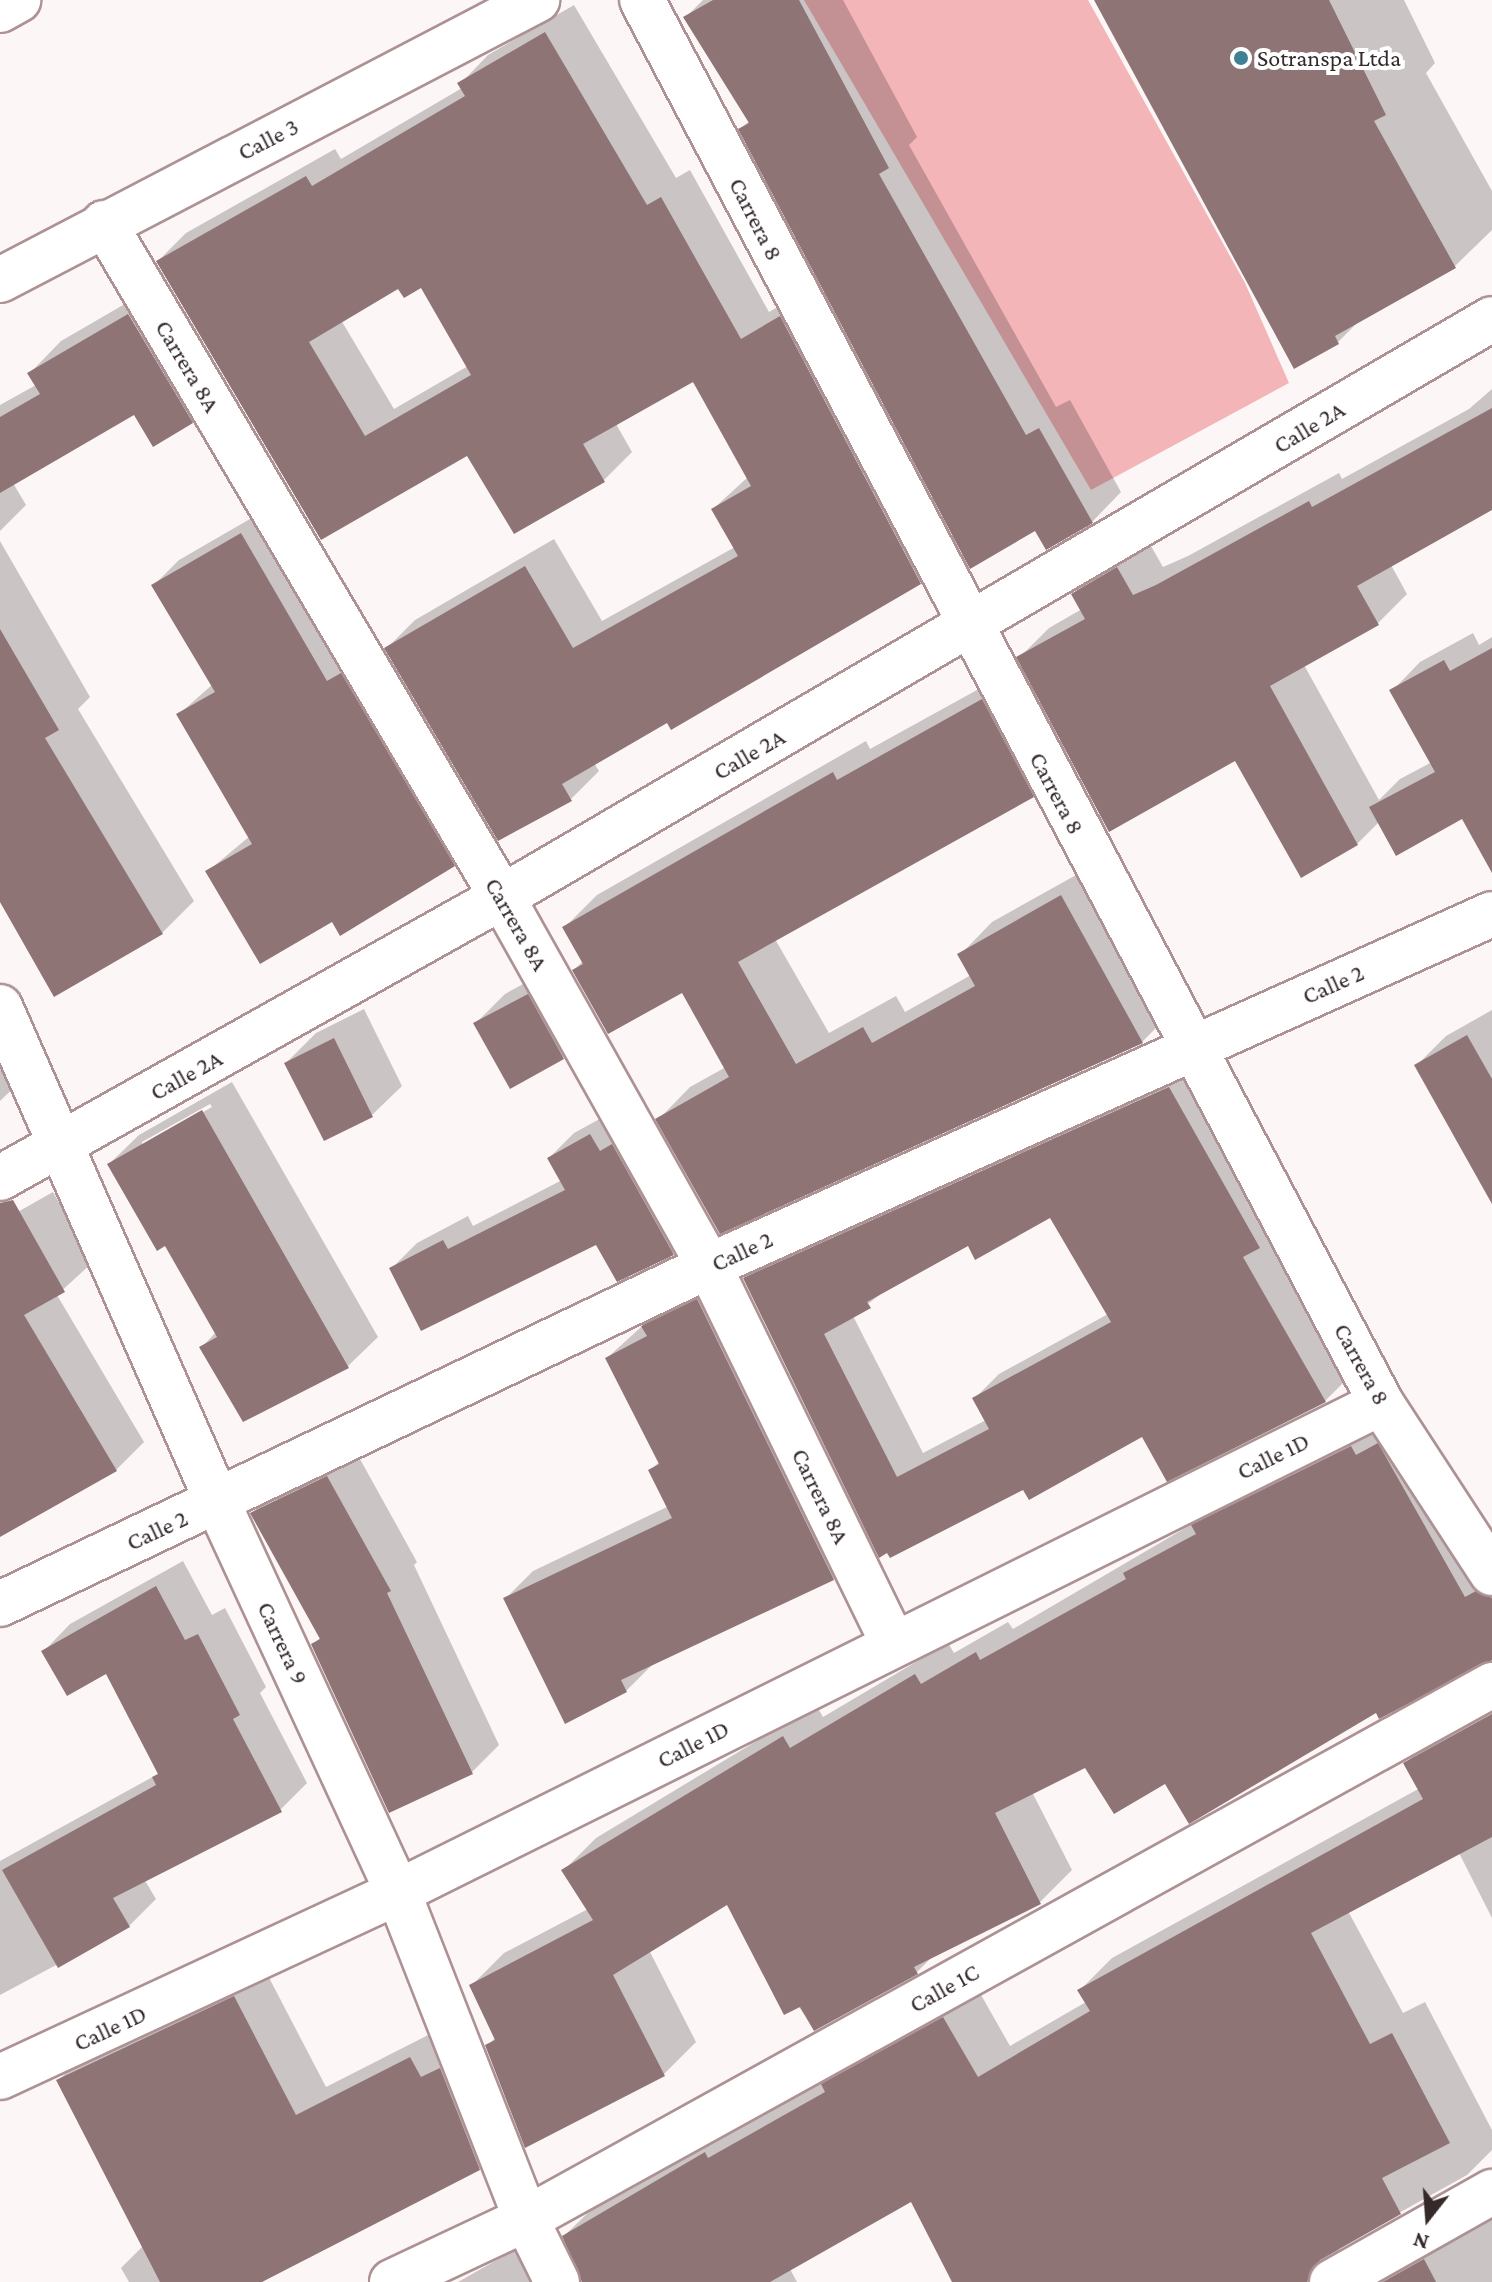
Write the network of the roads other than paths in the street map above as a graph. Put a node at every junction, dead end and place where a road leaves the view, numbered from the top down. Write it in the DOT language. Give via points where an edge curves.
graph roads {
  1 [pos="18,0"];
  2 [pos="537,0"];
  3 [pos="642,0"];
  4 [pos="0,10"];
  5 [pos="104,223"];
  6 [pos="0,280"];
  7 [pos="1492,319"];
  8 [pos="968,628"];
  9 [pos="502,897"];
  10 [pos="1492,914"];
  11 [pos="0,1007"];
  12 [pos="1192,1046"];
  13 [pos="63,1144"];
  14 [pos="0,1178"];
  15 [pos="709,1266"];
  16 [pos="1381,1403"];
  17 [pos="217,1501"];
  18 [pos="1492,1573"];
  19 [pos="0,1604"];
  20 [pos="893,1644"];
  21 [pos="1492,1685"];
  22 [pos="398,1892"];
  23 [pos="0,2077"];
  24 [pos="1492,2192"];
  25 [pos="526,2219"];
  26 [pos="392,2282"];
  27 [pos="557,2282"];
  28 [pos="1332,2282"];
  1 -- 4 [label="main road"];
  2 -- 5 [label="main road, Calle 3"];
  3 -- 8 [label="main road, Carrera 8"];
  5 -- 6 [label="main road, Calle 3"];
  5 -- 9 [label="main road, Carrera 8A"];
  7 -- 8 [label="main road, Calle 2A"];
  8 -- 9 [label="main road, Calle 2A"];
  8 -- 12 [label="main road, Carrera 8"];
  9 -- 13 [label="main road, Calle 2A"];
  9 -- 15 [label="main road, Carrera 8A"];
  10 -- 12 [label="main road, Calle 2"];
  11 -- 13 [label="main road, Carrera 9"];
  12 -- 15 [label="main road, Calle 2"];
  12 -- 16 [label="main road, Carrera 8"];
  13 -- 14 [label="main road, Calle 2A"];
  13 -- 17 [label="main road, Carrera 9"];
  15 -- 17 [label="main road, Calle 2"];
  15 -- 20 [label="main road, Carrera 8A"];
  16 -- 18 [label="main road, Carrera 8"];
  16 -- 20 [label="main road, Calle 1D"];
  17 -- 19 [label="main road, Calle 2"];
  17 -- 22 [label="main road, Carrera 9"];
  20 -- 22 [label="main road, Calle 1D"];
  21 -- 25 [label="main road, Calle 1C"];
  22 -- 23 [label="main road, Calle 1D"];
  22 -- 25 [label="main road, Carrera 9"];
  24 -- 28 [label="main road"];
  25 -- 26 [label="main road, Calle 1C"];
  25 -- 27 [label="main road, Carrera 9"];
}
